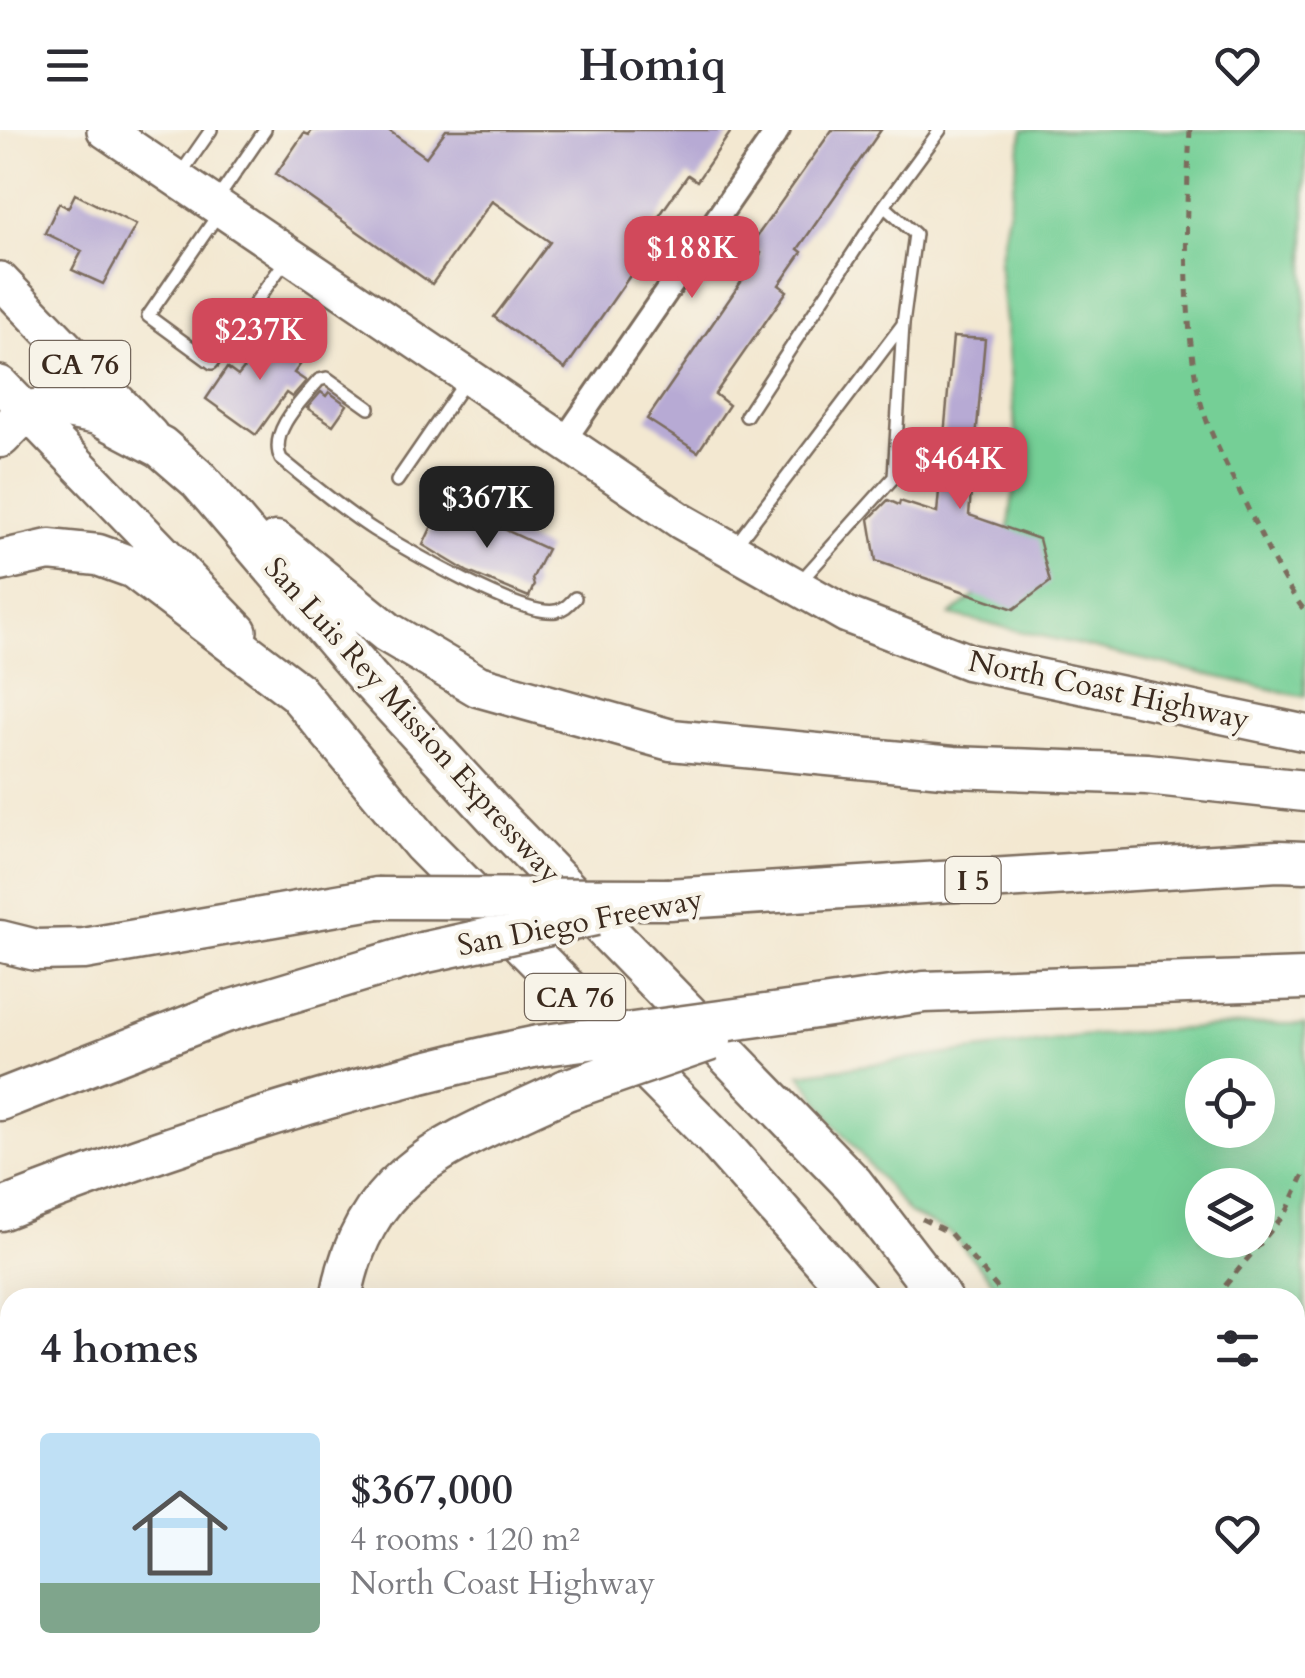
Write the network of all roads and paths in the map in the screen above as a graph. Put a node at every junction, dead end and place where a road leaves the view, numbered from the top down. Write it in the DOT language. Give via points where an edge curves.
graph roads {
  1 [pos="88,130"];
  2 [pos="212,130"];
  3 [pos="264,130"];
  4 [pos="778,130"];
  5 [pos="940,130"];
  6 [pos="1190,130"];
  7 [pos="117,139"];
  8 [pos="176,180"];
  9 [pos="884,206"];
  10 [pos="217,207"];
  11 [pos="288,256"];
  12 [pos="0,280"];
  13 [pos="903,324"];
  14 [pos="468,378"];
  15 [pos="368,408"];
  16 [pos="9,411"];
  17 [pos="746,416"];
  18 [pos="563,442"];
  19 [pos="161,446"];
  20 [pos="199,480"];
  21 [pos="396,480"];
  22 [pos="731,550"];
  23 [pos="0,561"];
  24 [pos="795,587"];
  25 [pos="575,598"];
  26 [pos="1305,611"];
  27 [pos="297,692"];
  28 [pos="1305,733"];
  29 [pos="1305,791"];
  30 [pos="1292,861"];
  31 [pos="668,899"];
  32 [pos="0,941"];
  33 [pos="1287,979"];
  34 [pos="795,1011"];
  35 [pos="0,1100"];
  36 [pos="1305,1172"];
  37 [pos="0,1210"];
  38 [pos="909,1213"];
  39 [pos="343,1288"];
  40 [pos="848,1288"];
  41 [pos="934,1288"];
  42 [pos="997,1288"];
  43 [pos="1222,1288"];
  1 -- 7 [label="main road, North Coast Highway"];
  2 -- 8 [label="lane"];
  3 -- 10 [label="lane"];
  4 -- 18 [label="street"];
  5 -- 9 [label="lane"];
  6 -- 26 [label="path" via="1191,331 1199,392 1245,502"];
  7 -- 8 [label="main road, North Coast Highway"];
  8 -- 10 [label="main road, North Coast Highway"];
  9 -- 13 [label="lane" via="915,234"];
  9 -- 17 [label="lane"];
  10 -- 11 [label="main road, North Coast Highway"];
  10 -- 11 [label="lane" via="148,316 212,363"];
  11 -- 14 [label="main road, North Coast Highway"];
  12 -- 19 [label="main road, San Luis Rey Mission Expressway / CA 76"];
  13 -- 22 [label="lane"];
  13 -- 24 [label="lane" via="894,477"];
  14 -- 18 [label="main road, North Coast Highway"];
  14 -- 21 [label="lane"];
  15 -- 25 [label="lane" via="327,378 319,380 278,436 281,459 373,530 495,594 534,610 555,611"];
  16 -- 19 [label="highway" via="62,407 98,414"];
  16 -- 27 [label="main road, CA 76"];
  18 -- 22 [label="main road, North Coast Highway"];
  19 -- 20 [label="highway, San Luis Rey Mission Expressway / CA 76"];
  20 -- 29 [label="highway" via="387,632 478,686 671,740 954,768 1147,774"];
  20 -- 41 [label="highway, San Luis Rey Mission Expressway / CA 76" via="486,806 853,1184"];
  22 -- 24 [label="main road, North Coast Highway"];
  23 -- 27 [label="highway" via="49,550 98,555 134,568"];
  24 -- 28 [label="main road, North Coast Highway" via="847,616 970,662"];
  27 -- 40 [label="highway, CA 76" via="423,844 716,1139"];
  30 -- 31 [label="highway, San Diego Freeway / I 5"];
  31 -- 32 [label="highway, bridge" via="378,898 84,949 36,950"];
  31 -- 35 [label="highway, San Diego Freeway / I 5, bridge" via="422,953 222,1013"];
  33 -- 34 [label="highway" via="924,992"];
  34 -- 37 [label="highway, bridge" via="538,1046 425,1070 113,1166"];
  34 -- 39 [label="highway, bridge" via="566,1090 431,1154 394,1184 356,1248"];
  36 -- 43 [label="path" via="1287,1211"];
  38 -- 42 [label="path" via="950,1233"];
}
